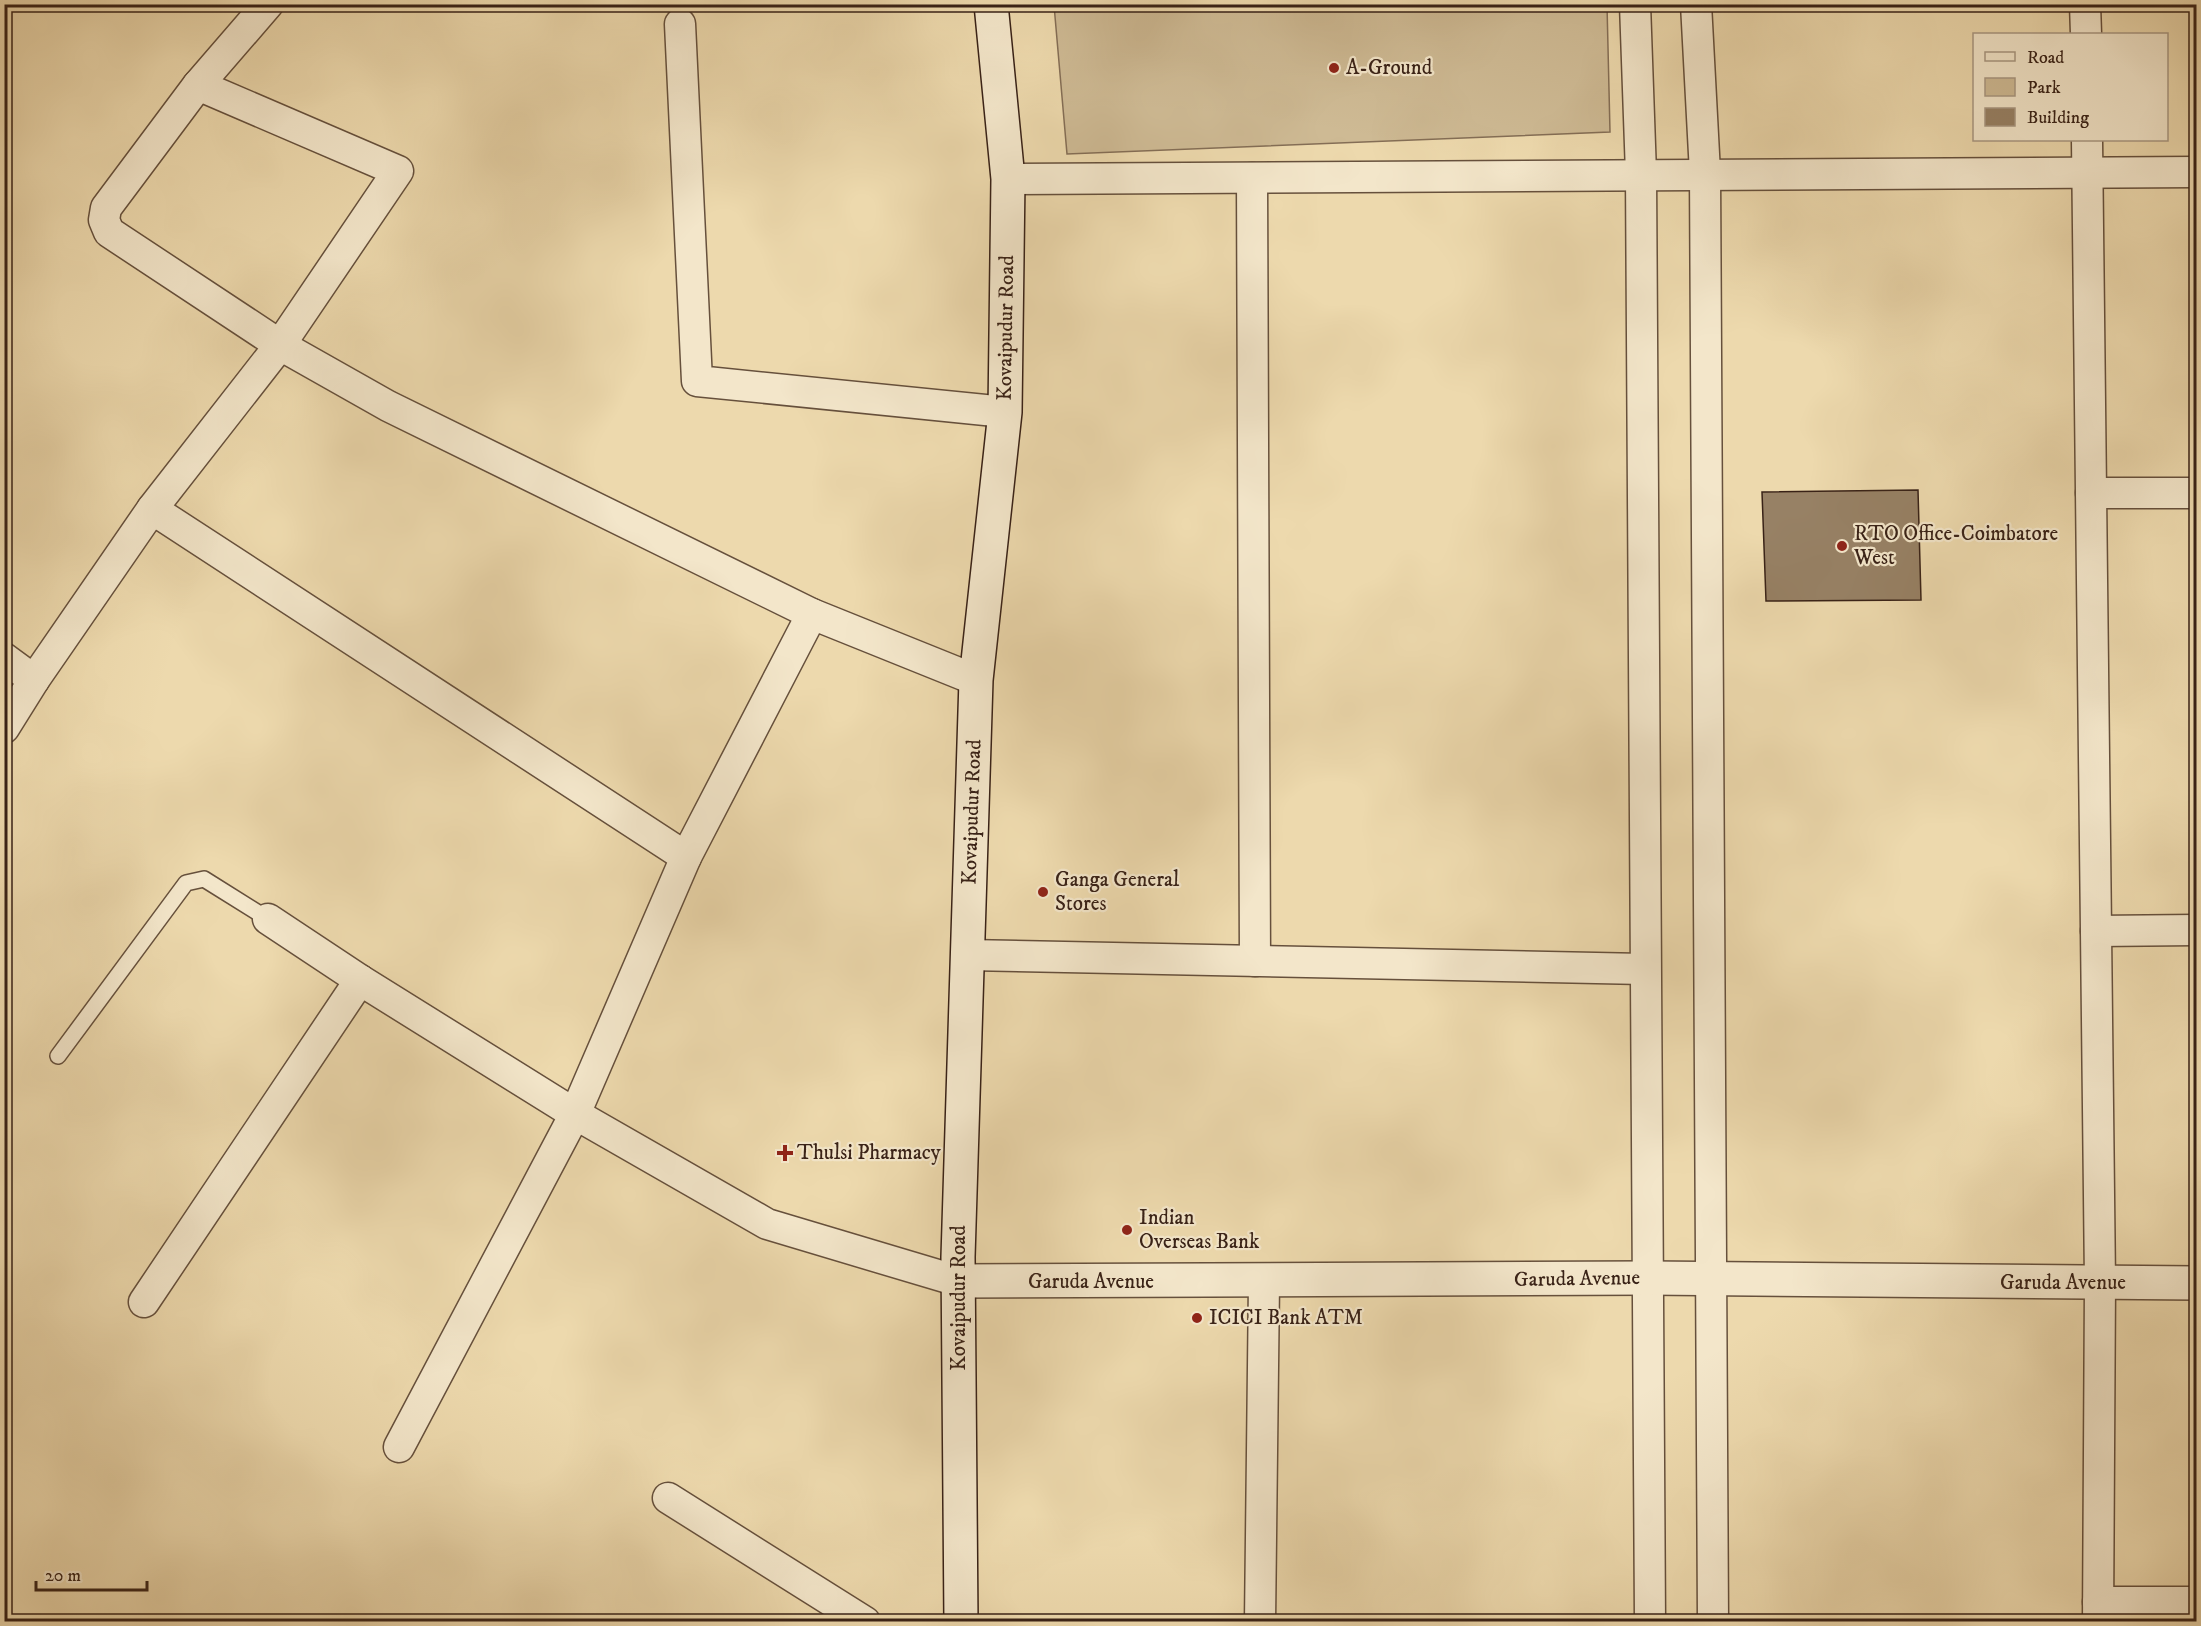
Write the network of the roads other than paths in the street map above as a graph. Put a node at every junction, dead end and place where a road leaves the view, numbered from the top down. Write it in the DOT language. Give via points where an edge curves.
graph roads {
  1 [pos="268,4"];
  2 [pos="991,4"];
  3 [pos="1635,4"];
  4 [pos="1696,4"];
  5 [pos="2085,4"];
  6 [pos="680,24"];
  7 [pos="2086,33"];
  8 [pos="198,85"];
  9 [pos="2087,141"];
  10 [pos="2087,172"];
  11 [pos="2196,172"];
  12 [pos="1706,173"];
  13 [pos="1641,174"];
  14 [pos="1252,178"];
  15 [pos="1008,179"];
  16 [pos="280,345"];
  17 [pos="1005,411"];
  18 [pos="2196,492"];
  19 [pos="2091,493"];
  20 [pos="152,509"];
  21 [pos="812,614"];
  22 [pos="4,658"];
  23 [pos="34,680"];
  24 [pos="976,680"];
  25 [pos="4,728"];
  26 [pos="686,857"];
  27 [pos="268,919"];
  28 [pos="2196,930"];
  29 [pos="2096,931"];
  30 [pos="967,955"];
  31 [pos="1256,961"];
  32 [pos="1644,969"];
  33 [pos="360,980"];
  34 [pos="58,1056"];
  35 [pos="575,1114"];
  36 [pos="1649,1278"];
  37 [pos="1712,1279"];
  38 [pos="958,1281"];
  39 [pos="1264,1282"];
  40 [pos="2100,1283"];
  41 [pos="2196,1283"];
  42 [pos="144,1302"];
  43 [pos="399,1448"];
  44 [pos="668,1498"];
  45 [pos="2196,1602"];
  46 [pos="2098,1612"];
  47 [pos="865,1622"];
  48 [pos="961,1622"];
  49 [pos="1260,1622"];
  50 [pos="1650,1622"];
  51 [pos="1713,1622"];
  1 -- 8 [label="street"];
  2 -- 15 [label="main road, Kovaipudur Road"];
  3 -- 13 [label="street"];
  4 -- 12 [label="street"];
  5 -- 7 [label="street"];
  6 -- 17 [label="street" via="697,381"];
  8 -- 16 [label="street" via="106,208 104,220 109,232"];
  8 -- 16 [label="street" via="398,171"];
  9 -- 10 [label="street"];
  10 -- 11 [label="street"];
  10 -- 12 [label="street"];
  10 -- 19 [label="street"];
  12 -- 13 [label="street"];
  12 -- 37 [label="street"];
  13 -- 14 [label="street"];
  13 -- 32 [label="street"];
  14 -- 15 [label="street"];
  14 -- 31 [label="street"];
  15 -- 17 [label="main road, Kovaipudur Road"];
  16 -- 20 [label="street"];
  16 -- 21 [label="street" via="388,406"];
  17 -- 24 [label="main road, Kovaipudur Road"];
  18 -- 19 [label="street"];
  19 -- 29 [label="street"];
  20 -- 23 [label="street"];
  20 -- 26 [label="street"];
  21 -- 24 [label="street"];
  21 -- 26 [label="street"];
  22 -- 23 [label="street"];
  23 -- 25 [label="street"];
  24 -- 30 [label="main road, Kovaipudur Road"];
  26 -- 35 [label="street"];
  27 -- 33 [label="street"];
  27 -- 34 [label="lane" via="204,879 186,883"];
  28 -- 29 [label="street"];
  29 -- 40 [label="street"];
  30 -- 31 [label="street"];
  30 -- 38 [label="main road, Kovaipudur Road"];
  31 -- 32 [label="street"];
  32 -- 36 [label="street"];
  33 -- 35 [label="street"];
  33 -- 42 [label="street"];
  35 -- 38 [label="street" via="767,1224"];
  35 -- 43 [label="street"];
  36 -- 37 [label="main road, Garuda Avenue"];
  36 -- 39 [label="main road, Garuda Avenue"];
  36 -- 50 [label="street"];
  37 -- 40 [label="main road, Garuda Avenue"];
  37 -- 51 [label="street"];
  38 -- 39 [label="main road, Garuda Avenue"];
  38 -- 48 [label="main road, Kovaipudur Road"];
  39 -- 49 [label="street"];
  40 -- 41 [label="main road, Garuda Avenue"];
  40 -- 46 [label="street"];
  44 -- 47 [label="street"];
  45 -- 46 [label="street"];
}
